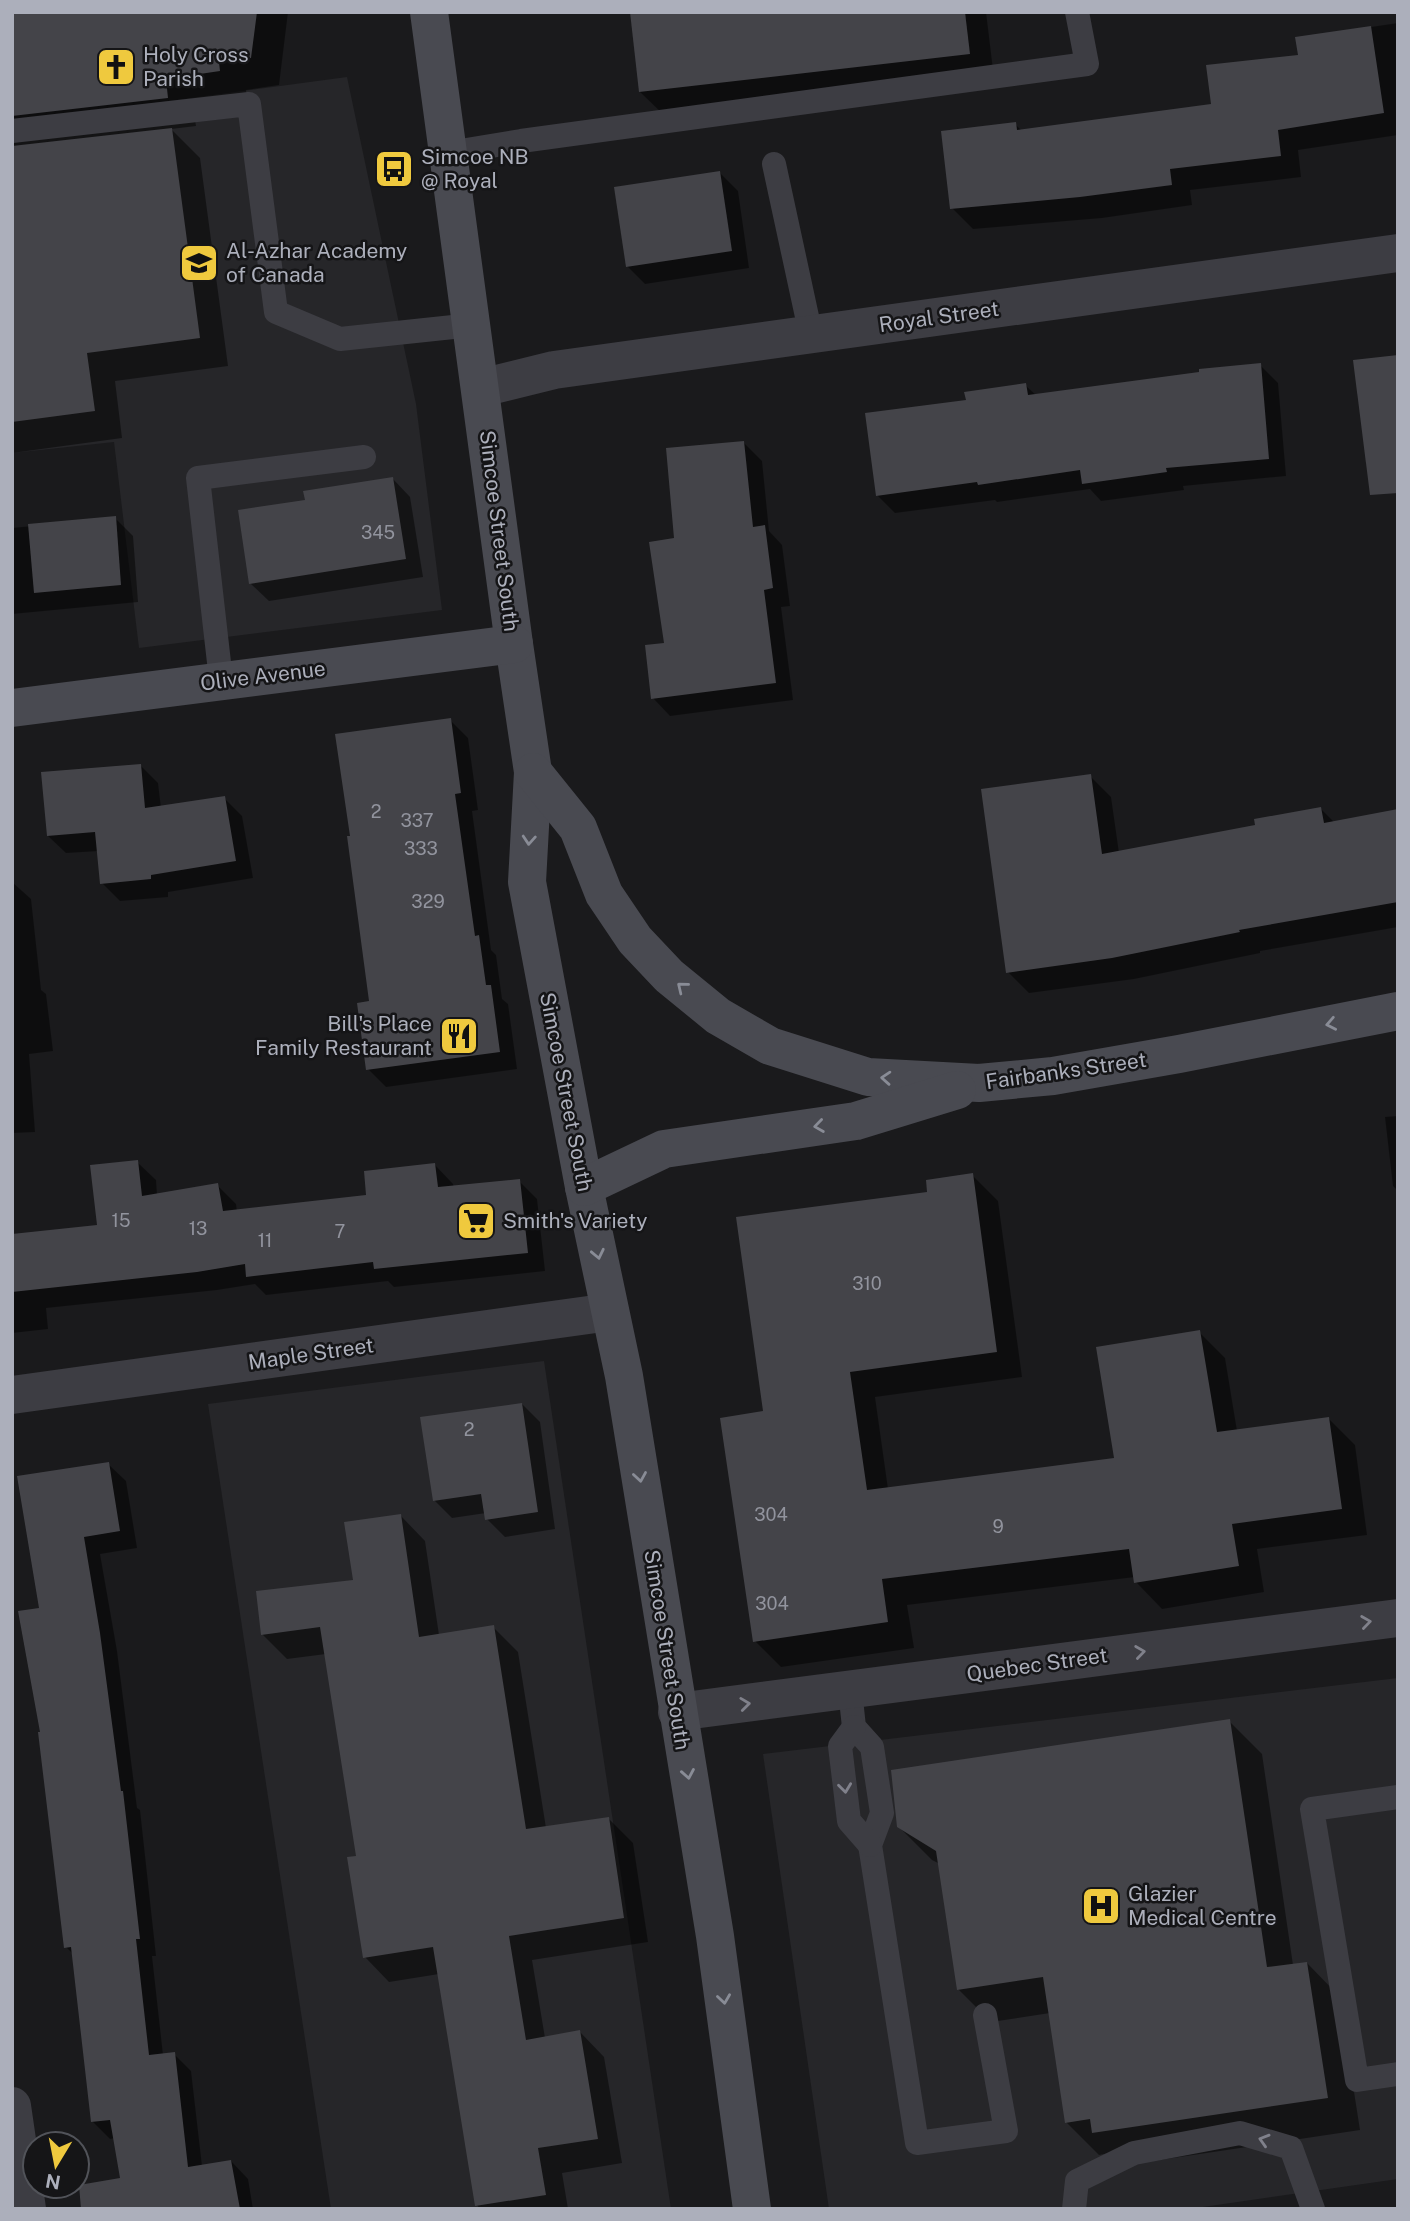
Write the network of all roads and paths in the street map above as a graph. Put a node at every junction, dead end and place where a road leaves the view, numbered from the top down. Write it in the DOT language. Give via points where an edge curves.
graph roads {
  1 [pos="429,12"];
  2 [pos="1077,12"];
  3 [pos="12,131"];
  4 [pos="448,153"];
  5 [pos="774,164"];
  6 [pos="1398,253"];
  7 [pos="472,325"];
  8 [pos="811,335"];
  9 [pos="481,388"];
  10 [pos="364,457"];
  11 [pos="514,644"];
  12 [pos="221,680"];
  13 [pos="12,708"];
  14 [pos="533,772"];
  15 [pos="1398,1011"];
  16 [pos="979,1083"];
  17 [pos="584,1187"];
  18 [pos="610,1312"];
  19 [pos="12,1395"];
  20 [pos="1398,1618"];
  21 [pos="852,1708"];
  22 [pos="677,1712"];
  23 [pos="1398,1797"];
  24 [pos="870,1845"];
  25 [pos="985,2015"];
  26 [pos="1398,2074"];
  27 [pos="12,2106"];
  28 [pos="27,2209"];
  29 [pos="752,2209"];
  30 [pos="1074,2209"];
  31 [pos="1313,2209"];
  1 -- 4 [label="main road, Simcoe Street South"];
  2 -- 4 [label="lane" via="1087,64"];
  3 -- 7 [label="lane" via="249,104 276,312 341,339"];
  4 -- 7 [label="main road, Simcoe Street South"];
  5 -- 8 [label="lane"];
  6 -- 8 [label="street, Royal Street"];
  7 -- 9 [label="main road, Simcoe Street South"];
  8 -- 9 [label="street, Royal Street" via="554,370"];
  9 -- 11 [label="main road, Simcoe Street South"];
  10 -- 12 [label="lane" via="198,478"];
  11 -- 12 [label="main road, Olive Avenue"];
  11 -- 14 [label="main road, Simcoe Street South"];
  12 -- 13 [label="main road, Olive Avenue"];
  16 -- 14 [label="main road, Fairbanks Street, one-way" via="868,1077 769,1046 718,1016 669,976 635,940 604,894 578,828"];
  14 -- 17 [label="main road, Simcoe Street South, one-way" via="527,882"];
  15 -- 16 [label="main road, Fairbanks Street, one-way" via="1053,1076"];
  16 -- 17 [label="main road, one-way" via="856,1121 664,1149"];
  17 -- 18 [label="main road, Simcoe Street South, one-way"];
  18 -- 19 [label="street, Maple Street"];
  18 -- 22 [label="main road, Simcoe Street South, one-way"];
  21 -- 20 [label="street, Quebec Street, one-way"];
  22 -- 21 [label="street, Quebec Street, one-way"];
  21 -- 24 [label="lane" via="872,1747 883,1813"];
  21 -- 24 [label="lane, one-way" via="840,1746 849,1821"];
  22 -- 29 [label="main road, Simcoe Street South, one-way" via="715,1936"];
  23 -- 26 [label="lane" via="1312,1809 1357,2080"];
  24 -- 25 [label="lane" via="917,2143 1006,2132"];
  27 -- 28 [label="street"];
  31 -- 30 [label="lane, one-way" via="1291,2148 1240,2133 1135,2153 1077,2181"];
}
